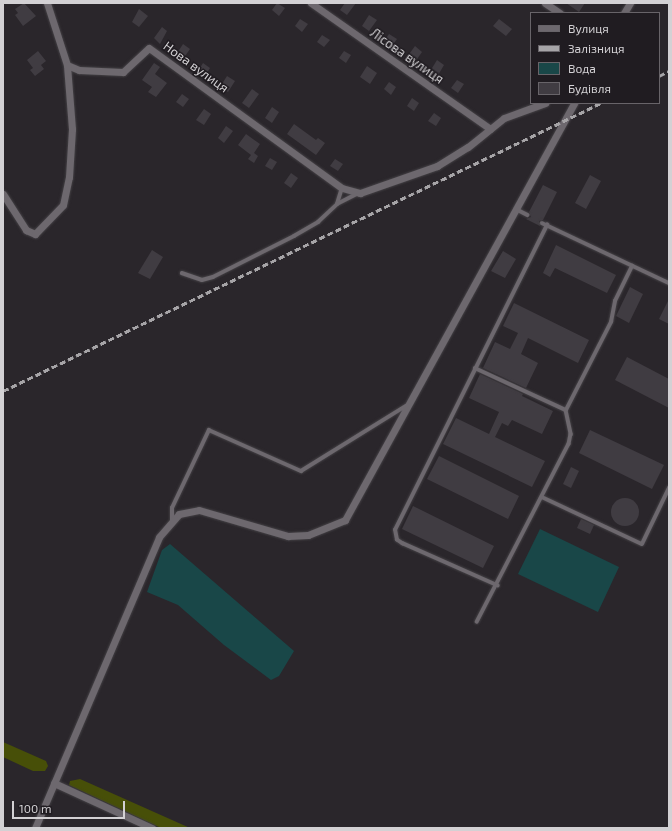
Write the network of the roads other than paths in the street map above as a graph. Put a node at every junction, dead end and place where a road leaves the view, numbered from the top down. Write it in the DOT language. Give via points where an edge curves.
graph roads {
  1 [pos="46,3"];
  2 [pos="311,3"];
  3 [pos="545,3"];
  4 [pos="630,3"];
  5 [pos="558,12"];
  6 [pos="625,12"];
  7 [pos="67,65"];
  8 [pos="542,104"];
  9 [pos="573,104"];
  10 [pos="490,129"];
  11 [pos="342,188"];
  12 [pos="360,193"];
  13 [pos="3,194"];
  14 [pos="338,204"];
  15 [pos="516,209"];
  16 [pos="528,215"];
  17 [pos="542,223"];
  18 [pos="547,225"];
  19 [pos="632,266"];
  20 [pos="182,273"];
  21 [pos="669,283"];
  22 [pos="475,368"];
  23 [pos="409,404"];
  24 [pos="566,410"];
  25 [pos="669,488"];
  26 [pos="542,497"];
  27 [pos="172,522"];
  28 [pos="498,586"];
  29 [pos="477,622"];
  30 [pos="54,783"];
  31 [pos="35,828"];
  32 [pos="152,828"];
  1 -- 7 [label="street"];
  2 -- 10 [label="street, Лісова вулиця"];
  3 -- 5 [label="street"];
  4 -- 6 [label="street"];
  7 -- 11 [label="street, Нова вулиця" via="80,70 123,72 149,48"];
  7 -- 13 [label="street" via="72,129 66,192 62,205 35,234 26,230"];
  8 -- 10 [label="street" via="504,118"];
  9 -- 15 [label="street"];
  10 -- 12 [label="street" via="468,147 437,166"];
  11 -- 12 [label="street, Нова вулиця"];
  11 -- 14 [label="lane"];
  12 -- 14 [label="lane"];
  14 -- 20 [label="lane" via="318,222 213,277 202,280"];
  15 -- 16 [label="lane"];
  15 -- 23 [label="street"];
  17 -- 18 [label="lane"];
  18 -- 19 [label="lane"];
  18 -- 22 [label="lane"];
  19 -- 21 [label="lane"];
  19 -- 24 [label="lane" via="615,302 611,322"];
  22 -- 24 [label="lane"];
  22 -- 28 [label="lane" via="395,530 395,536 403,544"];
  23 -- 27 [label="street" via="345,520 308,535 288,536 199,510 178,514"];
  23 -- 27 [label="lane" via="301,471 209,430 172,508"];
  24 -- 26 [label="lane" via="571,434 569,444"];
  25 -- 26 [label="lane" via="642,544"];
  26 -- 28 [label="lane"];
  27 -- 30 [label="street" via="159,537"];
  28 -- 29 [label="lane"];
  30 -- 31 [label="street"];
  30 -- 32 [label="street"];
}
